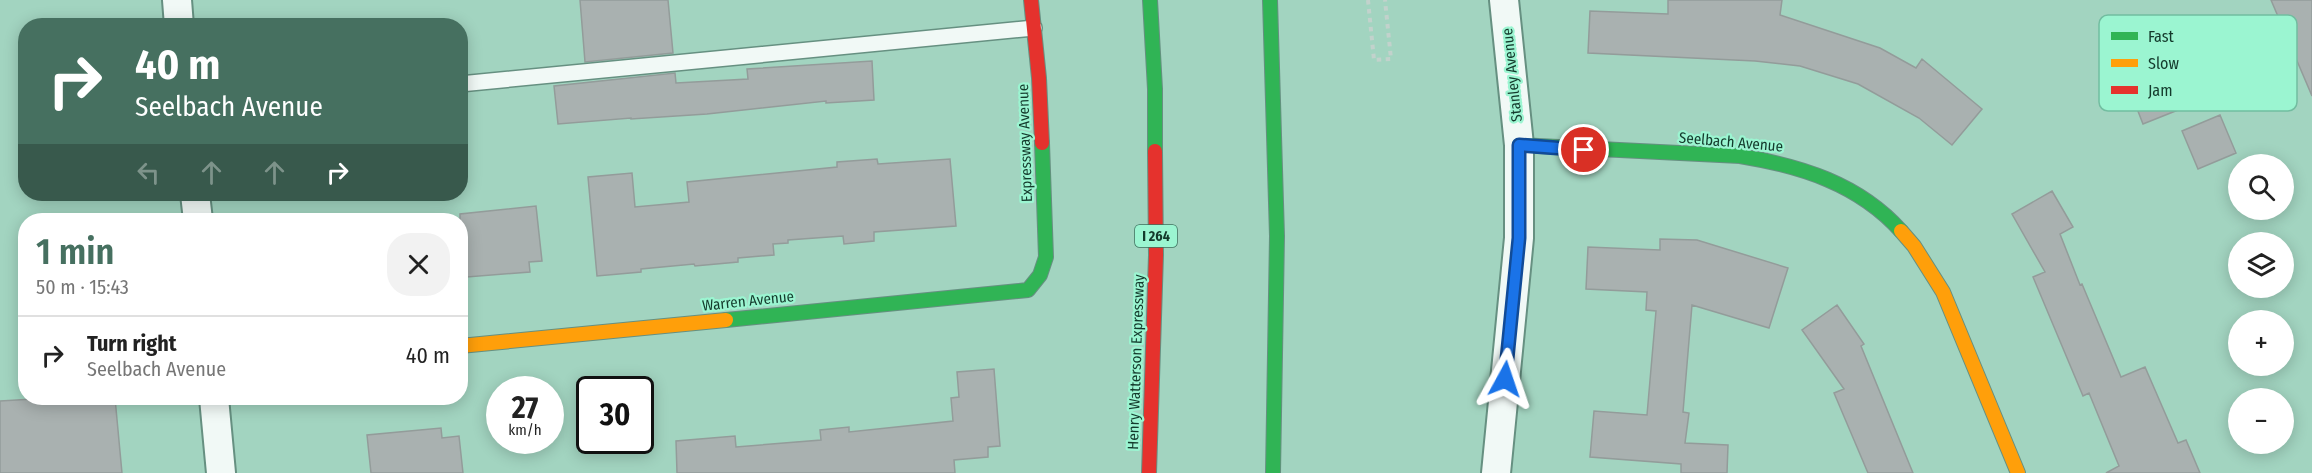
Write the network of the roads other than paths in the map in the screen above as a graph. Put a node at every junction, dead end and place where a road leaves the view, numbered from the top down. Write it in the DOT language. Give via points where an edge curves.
graph roads {
  1 [pos="177,0"];
  2 [pos="1031,0"];
  3 [pos="1150,0"];
  4 [pos="1270,0"];
  5 [pos="1504,0"];
  6 [pos="178,18"];
  7 [pos="1034,28"];
  8 [pos="468,83"];
  9 [pos="1519,145"];
  10 [pos="1036,283"];
  11 [pos="468,345"];
  12 [pos="215,405"];
  13 [pos="221,473"];
  14 [pos="1149,473"];
  15 [pos="1273,473"];
  16 [pos="1496,473"];
  17 [pos="2018,473"];
  1 -- 6 [label="street"];
  2 -- 7 [label="main road, Expressway Avenue"];
  3 -- 14 [label="main road, Henry Watterson Expressway / I 264" via="1156,255"];
  4 -- 15 [label="main road" via="1277,199"];
  5 -- 9 [label="street, Stanley Avenue"];
  7 -- 8 [label="lane"];
  7 -- 10 [label="main road, Expressway Avenue" via="1046,257 1044,272"];
  9 -- 16 [label="street, Stanley Avenue" via="1519,238"];
  9 -- 17 [label="main road, Seelbach Avenue" via="1776,160 1841,183 1870,202 1907,236 1932,272"];
  10 -- 11 [label="main road, Warren Avenue" via="1028,290"];
  12 -- 13 [label="street"];
}
